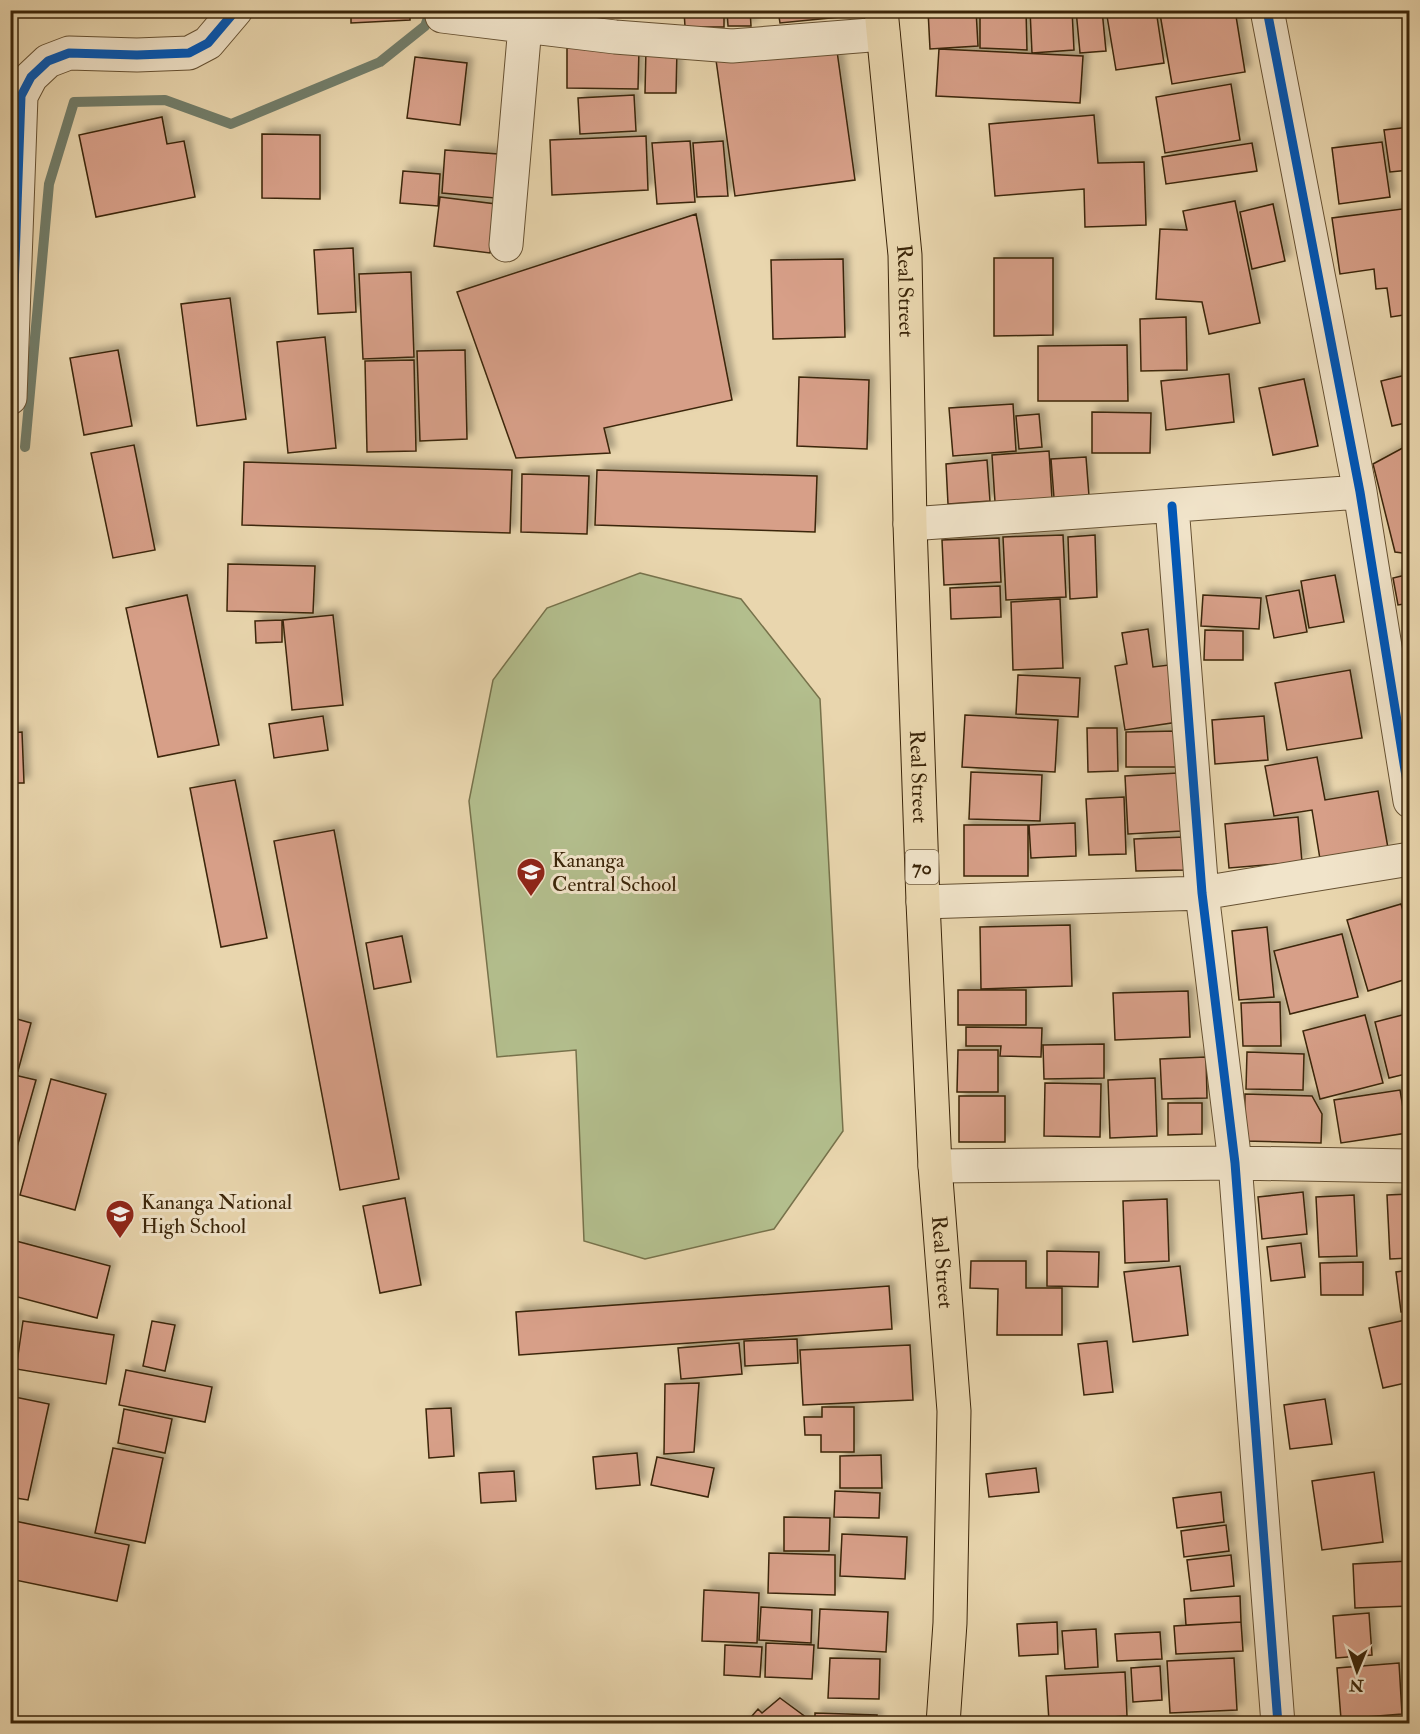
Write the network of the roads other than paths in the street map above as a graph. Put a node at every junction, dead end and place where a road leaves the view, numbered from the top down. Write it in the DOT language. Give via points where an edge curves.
graph roads {
  1 [pos="236,10"];
  2 [pos="1267,10"];
  3 [pos="442,16"];
  4 [pos="882,22"];
  5 [pos="525,26"];
  6 [pos="506,245"];
  7 [pos="10,398"];
  8 [pos="1360,492"];
  9 [pos="1172,506"];
  10 [pos="910,524"];
  11 [pos="1410,801"];
  12 [pos="1410,858"];
  13 [pos="1202,893"];
  14 [pos="923,902"];
  15 [pos="1235,1163"];
  16 [pos="935,1166"];
  17 [pos="1410,1166"];
  18 [pos="943,1724"];
  19 [pos="1278,1724"];
  1 -- 7 [label="street" via="208,43 189,53 69,53 48,61 31,77 21,96"];
  2 -- 8 [label="street"];
  3 -- 5 [label="street"];
  4 -- 5 [label="street" via="732,46"];
  4 -- 10 [label="highway, Real Street / 70" via="905,255"];
  5 -- 6 [label="street"];
  8 -- 9 [label="street"];
  8 -- 11 [label="street"];
  9 -- 10 [label="street"];
  9 -- 13 [label="street"];
  10 -- 14 [label="highway, Real Street / 70"];
  12 -- 13 [label="street"];
  13 -- 14 [label="street"];
  13 -- 15 [label="street"];
  14 -- 16 [label="highway, Real Street / 70"];
  15 -- 16 [label="street"];
  15 -- 17 [label="street"];
  15 -- 19 [label="street"];
  16 -- 18 [label="highway, Real Street / 70" via="954,1411 950,1623"];
}
